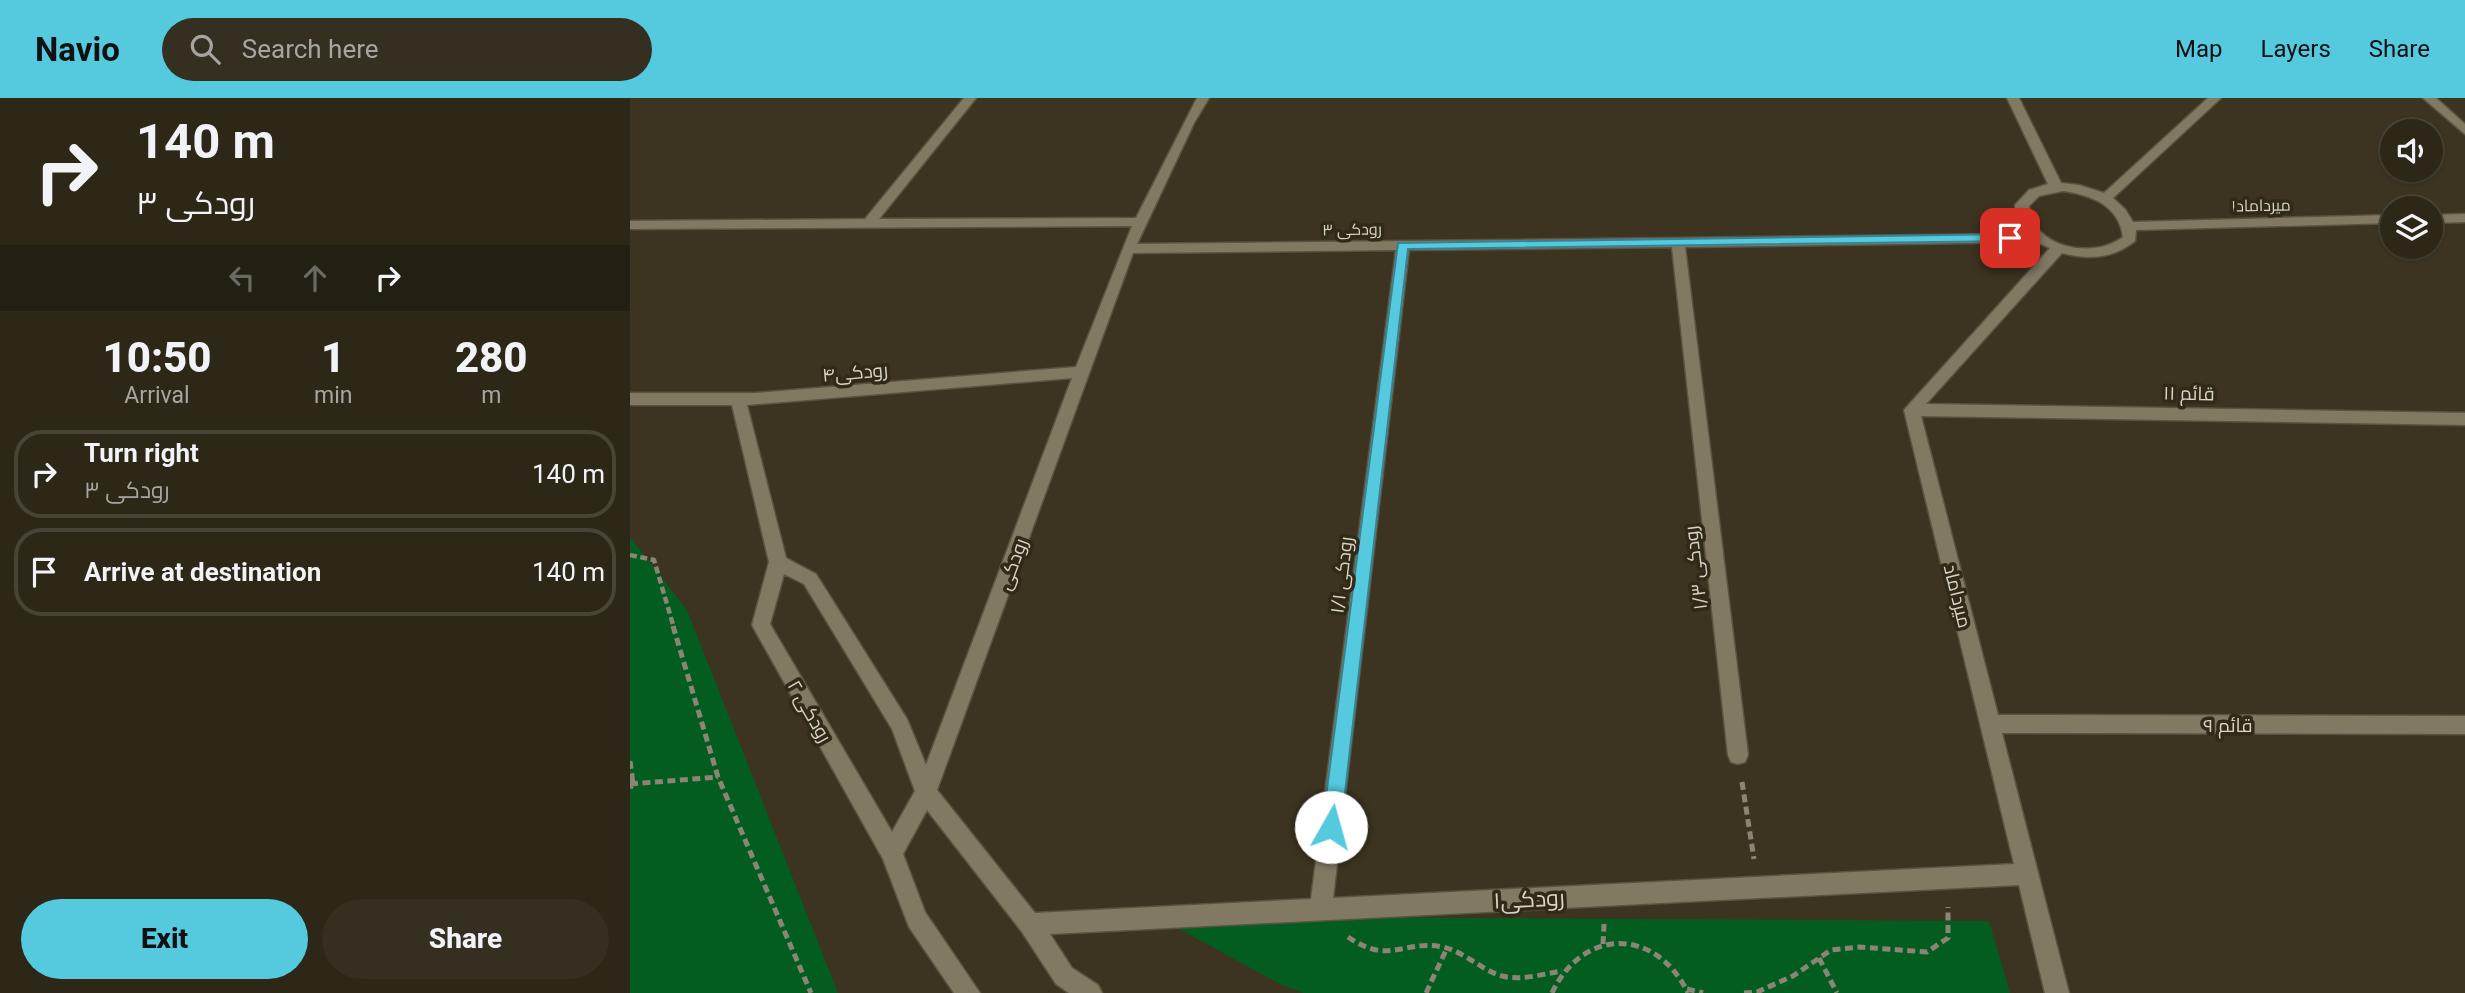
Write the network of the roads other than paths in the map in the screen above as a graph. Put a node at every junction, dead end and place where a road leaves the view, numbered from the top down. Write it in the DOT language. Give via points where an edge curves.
graph roads {
  1 [pos="970,98"];
  2 [pos="1203,98"];
  3 [pos="2013,98"];
  4 [pos="2215,98"];
  5 [pos="2430,98"];
  6 [pos="2465,130"];
  7 [pos="2057,188"];
  8 [pos="2105,199"];
  9 [pos="2465,218"];
  10 [pos="2380,219"];
  11 [pos="2443,219"];
  12 [pos="1141,222"];
  13 [pos="869,223"];
  14 [pos="630,225"];
  15 [pos="2131,226"];
  16 [pos="2038,237"];
  17 [pos="1678,242"];
  18 [pos="1403,246"];
  19 [pos="2058,248"];
  20 [pos="1128,249"];
  21 [pos="1083,372"];
  22 [pos="630,399"];
  23 [pos="738,399"];
  24 [pos="1912,410"];
  25 [pos="2465,419"];
  26 [pos="778,562"];
  27 [pos="1990,724"];
  28 [pos="2465,725"];
  29 [pos="1738,754"];
  30 [pos="926,792"];
  31 [pos="892,853"];
  32 [pos="2028,874"];
  33 [pos="1328,909"];
  34 [pos="1030,924"];
  35 [pos="968,993"];
  36 [pos="1090,993"];
  37 [pos="2057,993"];
  1 -- 13 [label="street"];
  2 -- 12 [label="street, رودکی"];
  3 -- 7 [label="street"];
  4 -- 8 [label="street"];
  5 -- 6 [label="street"];
  7 -- 8 [label="street"];
  7 -- 16 [label="street" via="2034,193 2022,205 2023,221"];
  8 -- 15 [label="street"];
  9 -- 11 [label="street"];
  10 -- 15 [label="street, میرداماد۱"];
  12 -- 13 [label="street"];
  12 -- 20 [label="street, رودکی"];
  13 -- 14 [label="street"];
  15 -- 19 [label="street" via="2130,238 2120,248 2103,254"];
  16 -- 17 [label="street, رودکی ۳"];
  16 -- 19 [label="street"];
  17 -- 18 [label="street, رودکی ۳"];
  17 -- 29 [label="street, رودکی ۱/۳"];
  18 -- 20 [label="street, رودکی ۳"];
  18 -- 33 [label="street, رودکی ۱/۱"];
  19 -- 24 [label="street"];
  20 -- 21 [label="street, رودکی"];
  21 -- 23 [label="street, رودکی۴"];
  21 -- 30 [label="street, رودکی"];
  22 -- 23 [label="street, رودکی۴"];
  23 -- 26 [label="street, رودکی ۲"];
  24 -- 25 [label="street, قائم ۱۱"];
  24 -- 27 [label="street, میرداماد"];
  26 -- 30 [label="street" via="810,579 900,725"];
  26 -- 31 [label="street, رودکی ۲" via="761,625"];
  27 -- 28 [label="street, قائم ۹"];
  27 -- 32 [label="street, میرداماد"];
  30 -- 31 [label="street, رودکی"];
  30 -- 34 [label="street"];
  31 -- 35 [label="street" via="917,919"];
  32 -- 33 [label="street, رودکی۱"];
  32 -- 37 [label="street, میرداماد"];
  33 -- 34 [label="street, رودکی۱"];
  34 -- 36 [label="street" via="1065,976"];
}
